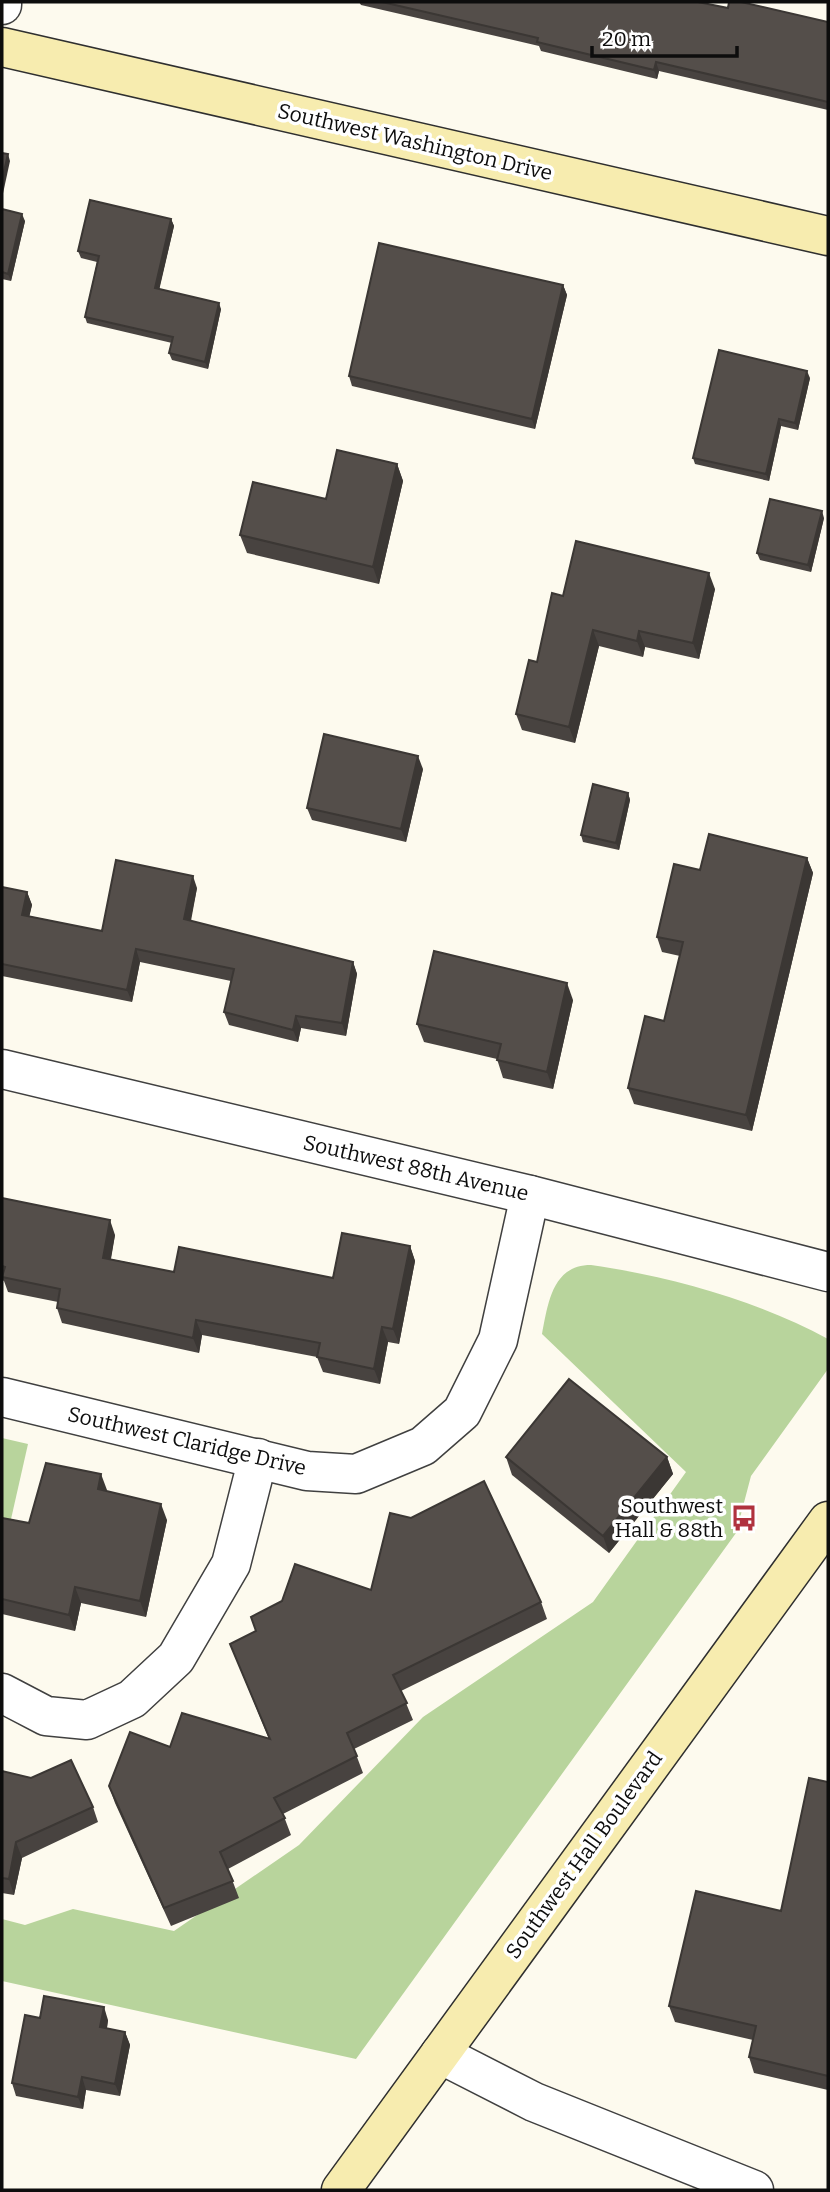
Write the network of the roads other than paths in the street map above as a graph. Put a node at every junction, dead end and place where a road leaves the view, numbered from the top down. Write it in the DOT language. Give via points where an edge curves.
graph roads {
  1 [pos="2,47"];
  2 [pos="828,236"];
  3 [pos="2,1069"];
  4 [pos="530,1195"];
  5 [pos="828,1272"];
  6 [pos="2,1397"];
  7 [pos="258,1458"];
  8 [pos="828,1521"];
  9 [pos="2,1693"];
  10 [pos="440,2054"];
  11 [pos="341,2190"];
  12 [pos="754,2190"];
  1 -- 2 [label="street, Southwest Washington Drive"];
  3 -- 4 [label="street, Southwest 88th Avenue"];
  4 -- 5 [label="street, Southwest 88th Avenue"];
  4 -- 7 [label="street, Southwest Claridge Drive" via="498,1340 462,1412 423,1446 356,1474 307,1471"];
  6 -- 7 [label="street, Southwest Claridge Drive"];
  7 -- 9 [label="street" via="231,1564 176,1658 132,1699 87,1720 46,1716"];
  8 -- 10 [label="street, Southwest Hall Boulevard"];
  10 -- 11 [label="street, Southwest Hall Boulevard"];
  10 -- 12 [label="street" via="534,2102"];
}
